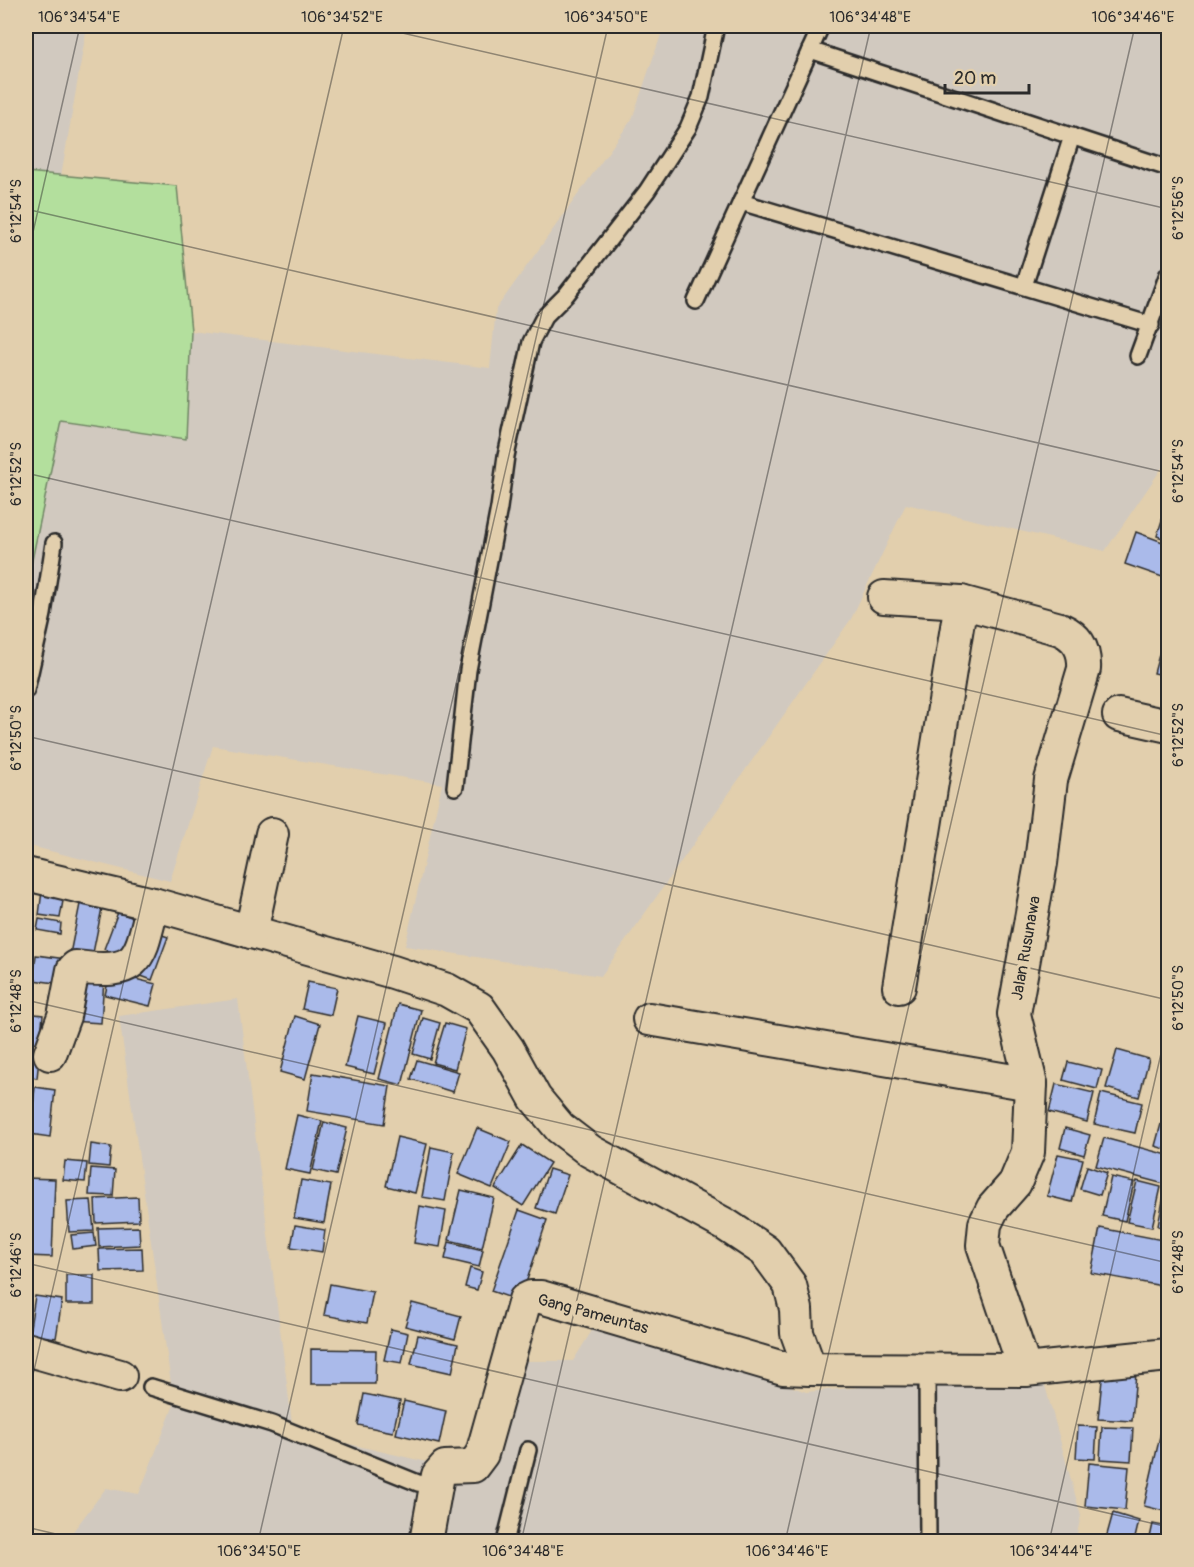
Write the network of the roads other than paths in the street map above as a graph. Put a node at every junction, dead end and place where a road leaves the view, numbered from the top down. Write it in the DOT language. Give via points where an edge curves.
graph roads {
  1 [pos="716,26"];
  2 [pos="821,26"];
  3 [pos="810,50"];
  4 [pos="1072,136"];
  5 [pos="1168,168"];
  6 [pos="741,202"];
  7 [pos="1168,274"];
  8 [pos="1024,286"];
  9 [pos="696,301"];
  10 [pos="1151,325"];
  11 [pos="1138,356"];
  12 [pos="54,543"];
  13 [pos="884,597"];
  14 [pos="961,602"];
  15 [pos="26,690"];
  16 [pos="1119,715"];
  17 [pos="1168,726"];
  18 [pos="455,787"];
  19 [pos="272,834"];
  20 [pos="26,874"];
  21 [pos="153,904"];
  22 [pos="251,932"];
  23 [pos="899,987"];
  24 [pos="649,1019"];
  25 [pos="50,1054"];
  26 [pos="1031,1084"];
  27 [pos="26,1349"];
  28 [pos="1168,1355"];
  29 [pos="810,1369"];
  30 [pos="1025,1370"];
  31 [pos="927,1372"];
  32 [pos="120,1376"];
  33 [pos="151,1387"];
  34 [pos="528,1450"];
  35 [pos="436,1486"];
  36 [pos="426,1542"];
  37 [pos="505,1542"];
  38 [pos="928,1542"];
  1 -- 18 [label="lane" via="701,97 688,128 647,191 544,317 531,342 506,456 468,670"];
  2 -- 3 [label="lane"];
  3 -- 4 [label="lane"];
  3 -- 6 [label="lane"];
  4 -- 5 [label="lane"];
  4 -- 8 [label="lane"];
  6 -- 8 [label="lane"];
  6 -- 9 [label="lane"];
  7 -- 10 [label="lane"];
  8 -- 10 [label="lane"];
  10 -- 11 [label="lane"];
  12 -- 15 [label="lane"];
  13 -- 14 [label="street"];
  14 -- 23 [label="street"];
  14 -- 26 [label="street, Jalan Rusunawa" via="1072,634 1084,655 1084,669 1051,780 1041,863 1014,1014"];
  16 -- 17 [label="street"];
  19 -- 22 [label="street"];
  20 -- 21 [label="street"];
  21 -- 22 [label="street"];
  21 -- 25 [label="street" via="144,941 129,965 106,971 76,967 73,970 64,1016"];
  22 -- 29 [label="street" via="447,990 479,1008 535,1098 560,1128 590,1151 726,1225 765,1251 790,1285 797,1333"];
  24 -- 26 [label="street"];
  26 -- 30 [label="street, Jalan Rusunawa" via="1028,1152 1015,1183 985,1224 983,1245"];
  27 -- 32 [label="street"];
  28 -- 30 [label="street"];
  29 -- 31 [label="street"];
  29 -- 35 [label="street, Gang Pameuntas" via="783,1368 531,1297 525,1300 479,1460 473,1466 445,1467"];
  30 -- 31 [label="street"];
  31 -- 38 [label="lane"];
  33 -- 35 [label="lane" via="272,1424 418,1483"];
  34 -- 37 [label="lane"];
  35 -- 36 [label="street"];
}
